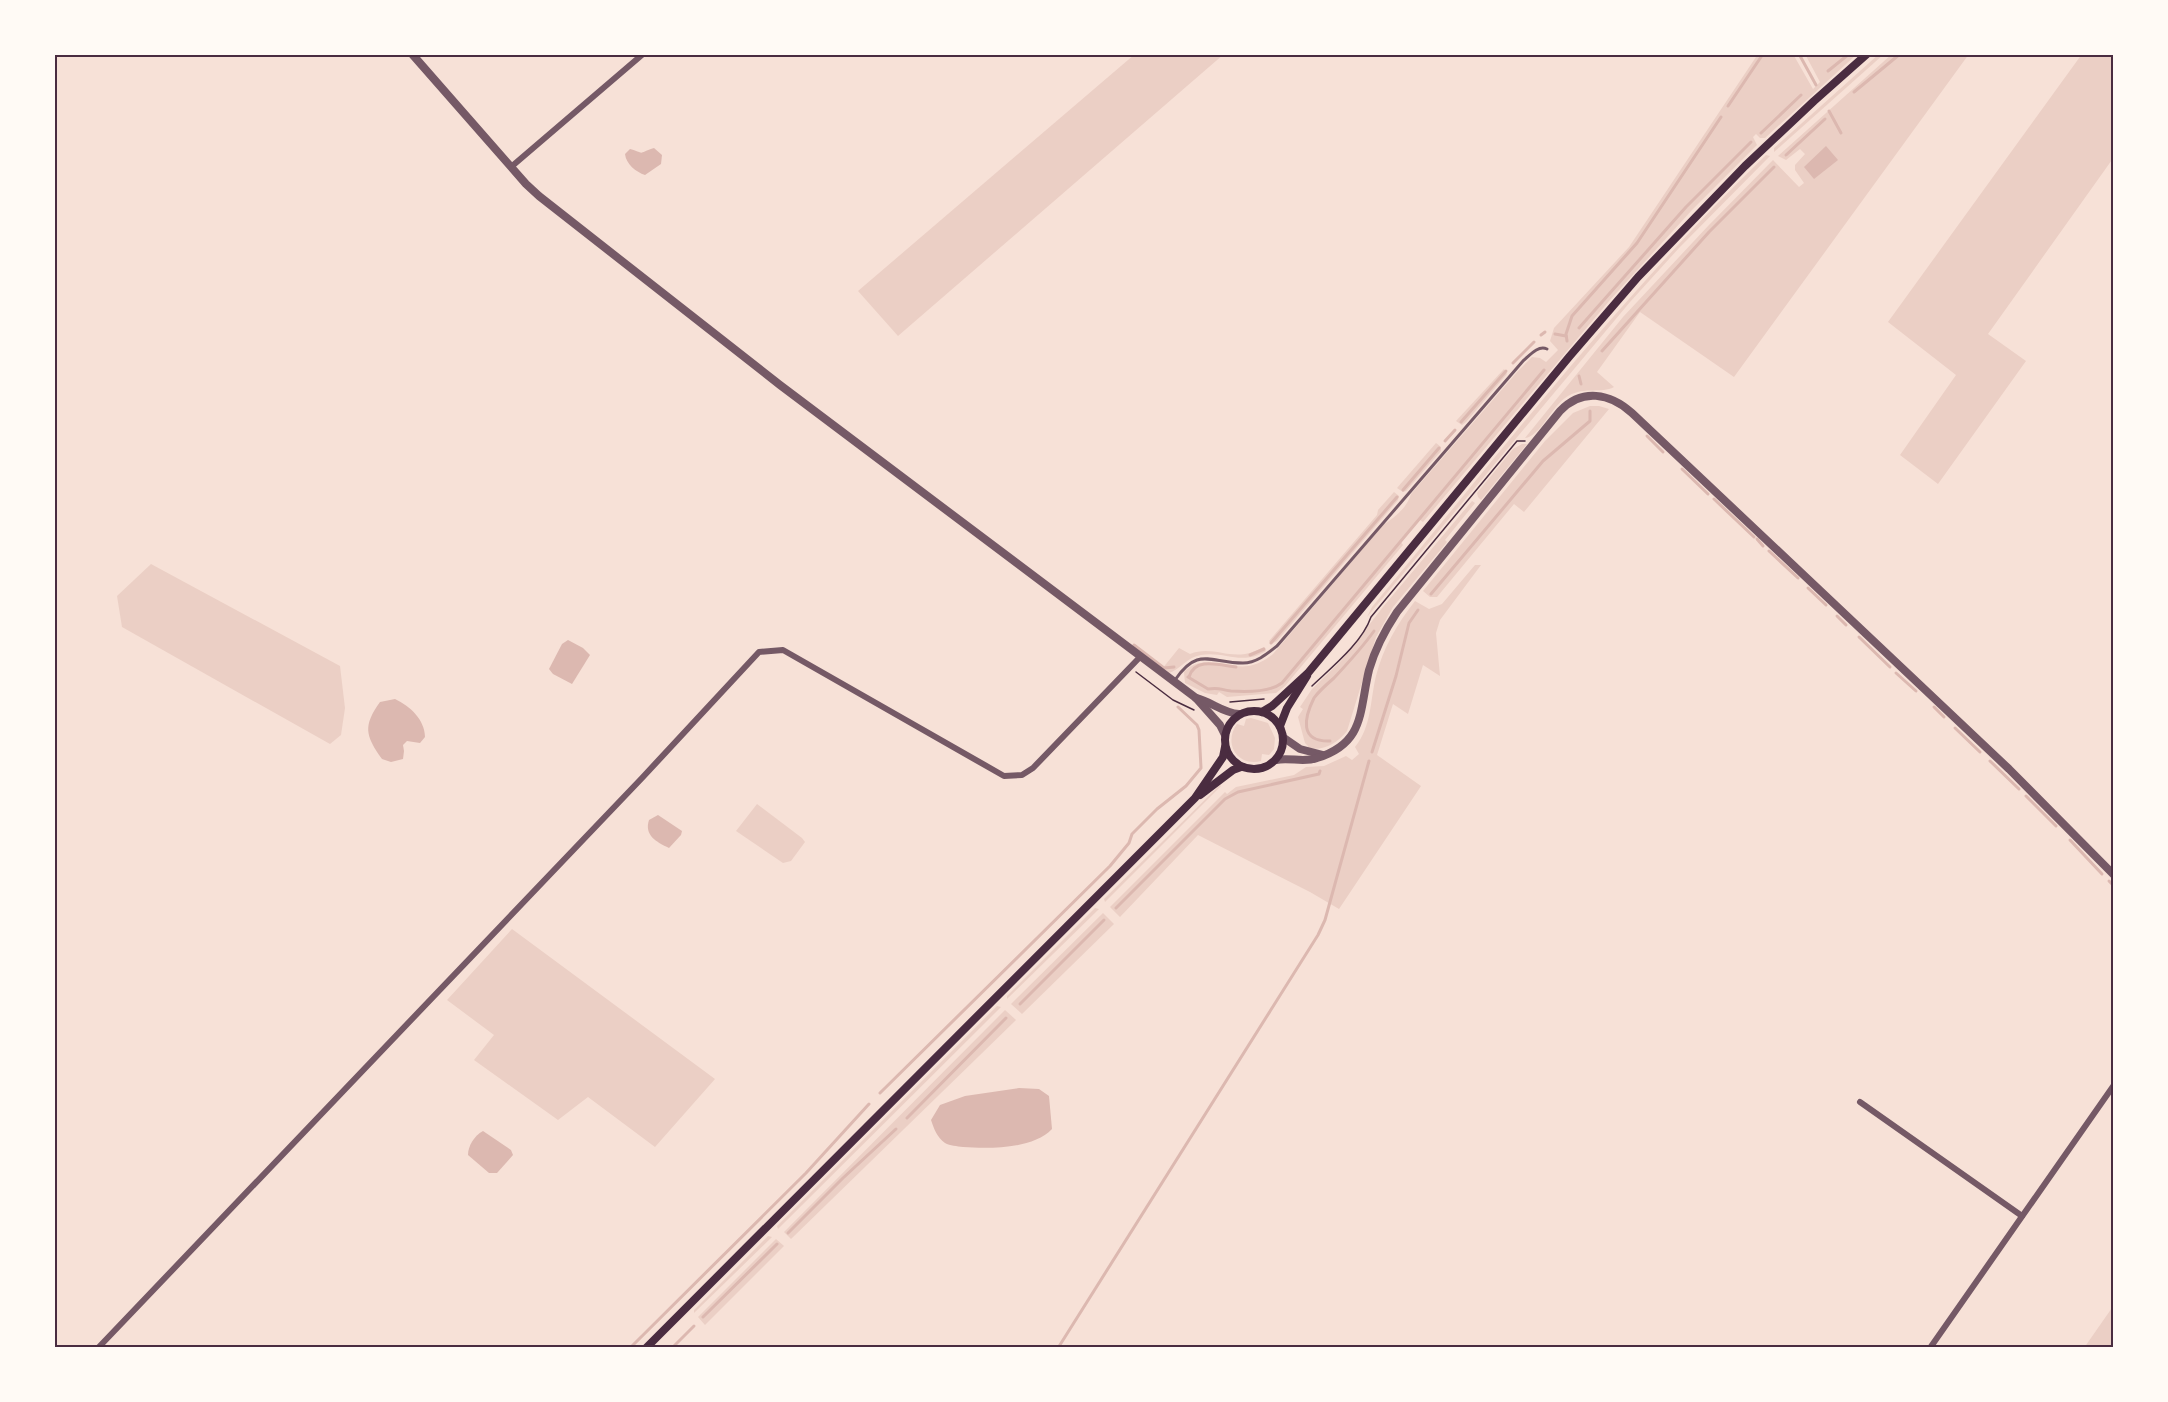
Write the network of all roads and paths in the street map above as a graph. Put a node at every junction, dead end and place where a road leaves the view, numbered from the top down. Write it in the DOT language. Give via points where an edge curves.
graph roads {
  1 [pos="412,54"];
  2 [pos="643,54"];
  3 [pos="1868,54"];
  4 [pos="511,167"];
  5 [pos="1547,349"];
  6 [pos="1517,441"];
  7 [pos="1140,657"];
  8 [pos="1130,668"];
  9 [pos="1308,673"];
  10 [pos="1174,682"];
  11 [pos="1311,688"];
  12 [pos="1196,698"];
  13 [pos="1267,699"];
  14 [pos="1225,702"];
  15 [pos="1196,711"];
  16 [pos="1262,712"];
  17 [pos="1239,714"];
  18 [pos="1280,726"];
  19 [pos="1225,735"];
  20 [pos="1284,738"];
  21 [pos="1225,747"];
  22 [pos="1324,755"];
  23 [pos="1276,760"];
  24 [pos="1241,767"];
  25 [pos="1195,798"];
  26 [pos="2114,875"];
  27 [pos="2114,1085"];
  28 [pos="1860,1102"];
  29 [pos="2022,1216"];
  30 [pos="98,1348"];
  31 [pos="646,1348"];
  32 [pos="1930,1348"];
  1 -- 4 [label="street"];
  2 -- 4 [label="street"];
  3 -- 9 [label="main road" via="1745,166 1638,277"];
  4 -- 7 [label="street" via="540,196 770,378"];
  5 -- 10 [label="lane" via="1537,349 1507,378 1277,646 1249,662 1206,658 1193,661"];
  6 -- 11 [label="path" via="1344,655"];
  7 -- 8 [label="street"];
  7 -- 10 [label="street"];
  8 -- 15 [label="path" via="1173,700"];
  8 -- 30 [label="street" via="1033,768 1022,775 1004,776 783,650 759,652"];
  9 -- 16 [label="main road"];
  9 -- 18 [label="main road"];
  10 -- 12 [label="street"];
  12 -- 17 [label="street"];
  12 -- 19 [label="street"];
  13 -- 14 [label="path"];
  16 -- 17 [label="main road"];
  16 -- 18 [label="main road"];
  17 -- 19 [label="main road"];
  18 -- 20 [label="main road"];
  19 -- 21 [label="main road"];
  20 -- 22 [label="street" via="1300,749"];
  20 -- 23 [label="main road"];
  21 -- 24 [label="main road"];
  21 -- 25 [label="main road" via="1223,757"];
  22 -- 23 [label="street" via="1310,760"];
  22 -- 26 [label="street" via="1340,748 1353,733 1376,650 1402,605 1560,411 1578,398 1603,396 1622,405 1642,422 2009,770"];
  23 -- 24 [label="main road" via="1263,768"];
  24 -- 25 [label="main road"];
  25 -- 31 [label="main road"];
  27 -- 29 [label="street"];
  28 -- 29 [label="street"];
  29 -- 32 [label="street"];
}
